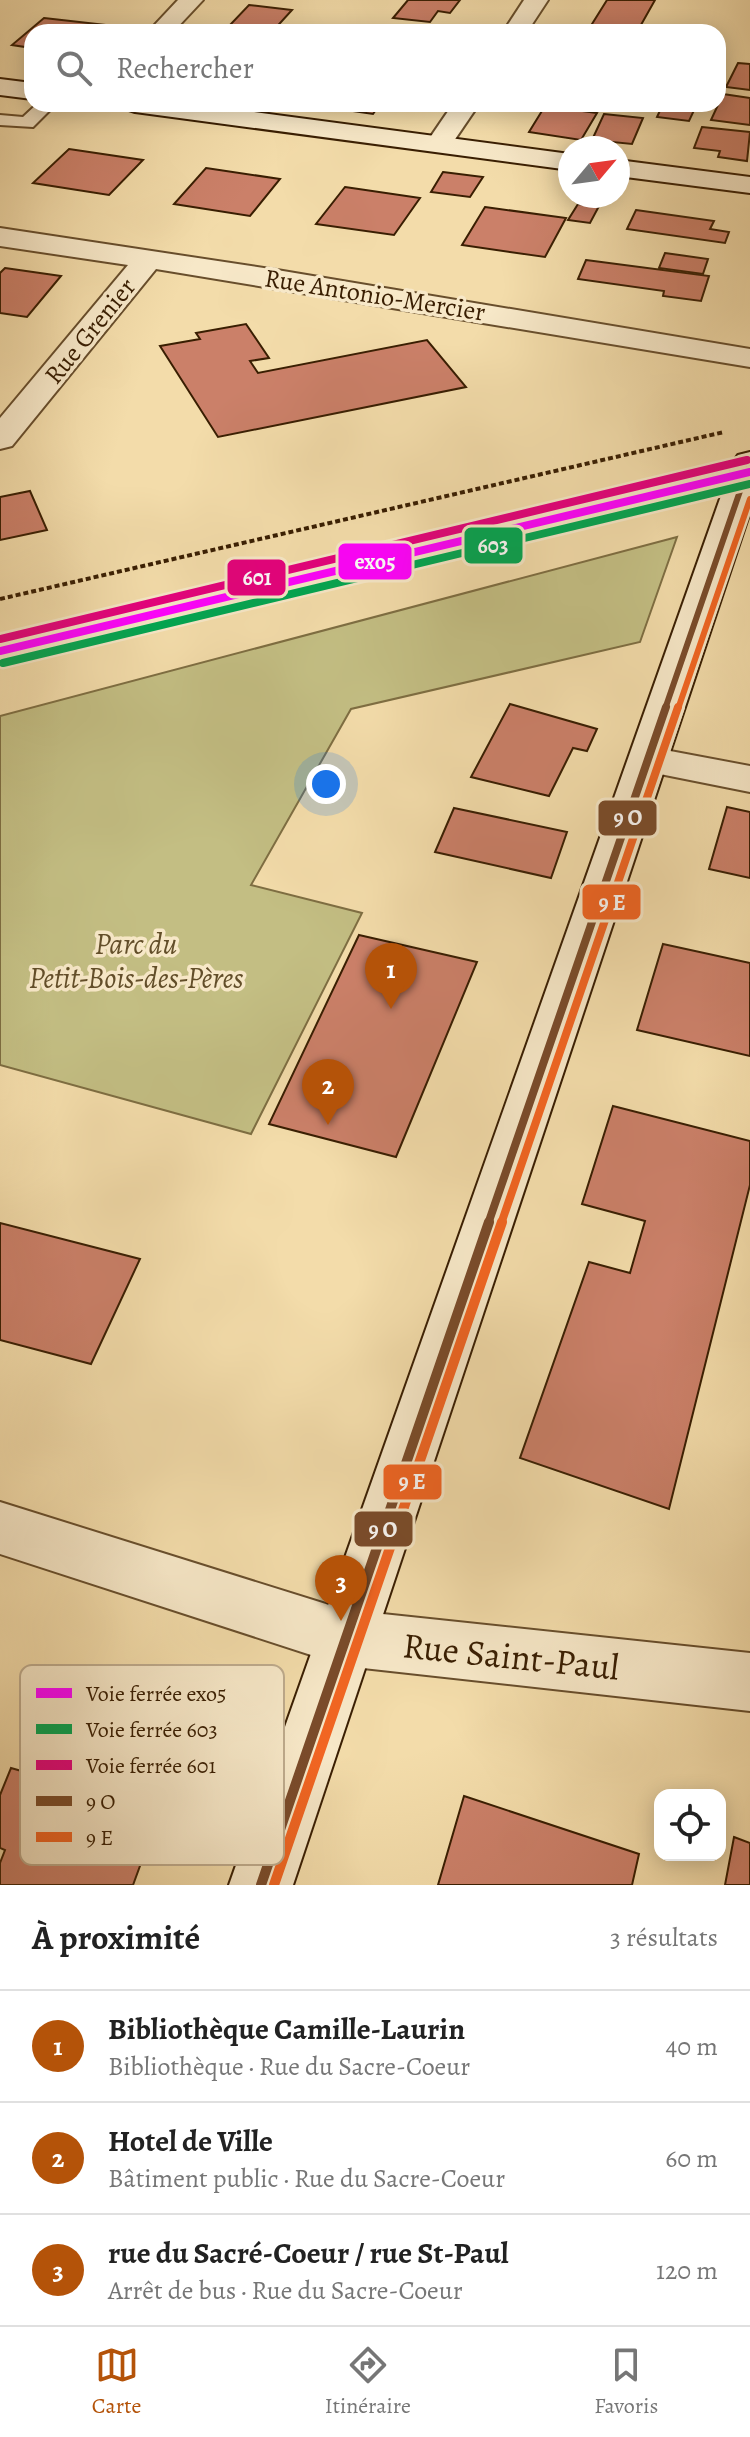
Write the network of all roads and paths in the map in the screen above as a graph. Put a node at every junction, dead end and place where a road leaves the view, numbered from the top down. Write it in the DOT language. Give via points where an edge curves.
graph roads {
  1 [pos="536,0"];
  2 [pos="185,1"];
  3 [pos="166,24"];
  4 [pos="520,24"];
  5 [pos="0,87"];
  6 [pos="24,92"];
  7 [pos="24,94"];
  8 [pos="0,96"];
  9 [pos="39,112"];
  10 [pos="194,112"];
  11 [pos="461,112"];
  12 [pos="0,120"];
  13 [pos="438,145"];
  14 [pos="558,160"];
  15 [pos="630,170"];
  16 [pos="750,185"];
  17 [pos="0,237"];
  18 [pos="149,259"];
  19 [pos="750,358"];
  20 [pos="721,433"];
  21 [pos="0,439"];
  22 [pos="750,462"];
  23 [pos="741,520"];
  24 [pos="0,599"];
  25 [pos="649,760"];
  26 [pos="750,779"];
  27 [pos="0,1528"];
  28 [pos="345,1638"];
  29 [pos="750,1682"];
  30 [pos="284,1817"];
  31 [pos="268,1865"];
  32 [pos="261,1885"];
  1 -- 4 [label="street"];
  2 -- 3 [label="street"];
  5 -- 6 [label="street"];
  7 -- 8 [label="street"];
  9 -- 12 [label="lane" via="27,123"];
  10 -- 13 [label="street"];
  11 -- 13 [label="street"];
  13 -- 14 [label="street"];
  15 -- 16 [label="street"];
  17 -- 18 [label="street, Rue Antonio-Mercier"];
  18 -- 19 [label="street, Rue Antonio-Mercier"];
  18 -- 21 [label="street, Rue Grenier"];
  20 -- 24 [label="path"];
  22 -- 23 [label="street"];
  23 -- 25 [label="street"];
  25 -- 26 [label="street"];
  25 -- 28 [label="street"];
  27 -- 28 [label="street, Rue Saint-Paul"];
  28 -- 29 [label="street, Rue Saint-Paul"];
  28 -- 30 [label="street"];
  31 -- 32 [label="street"];
}
